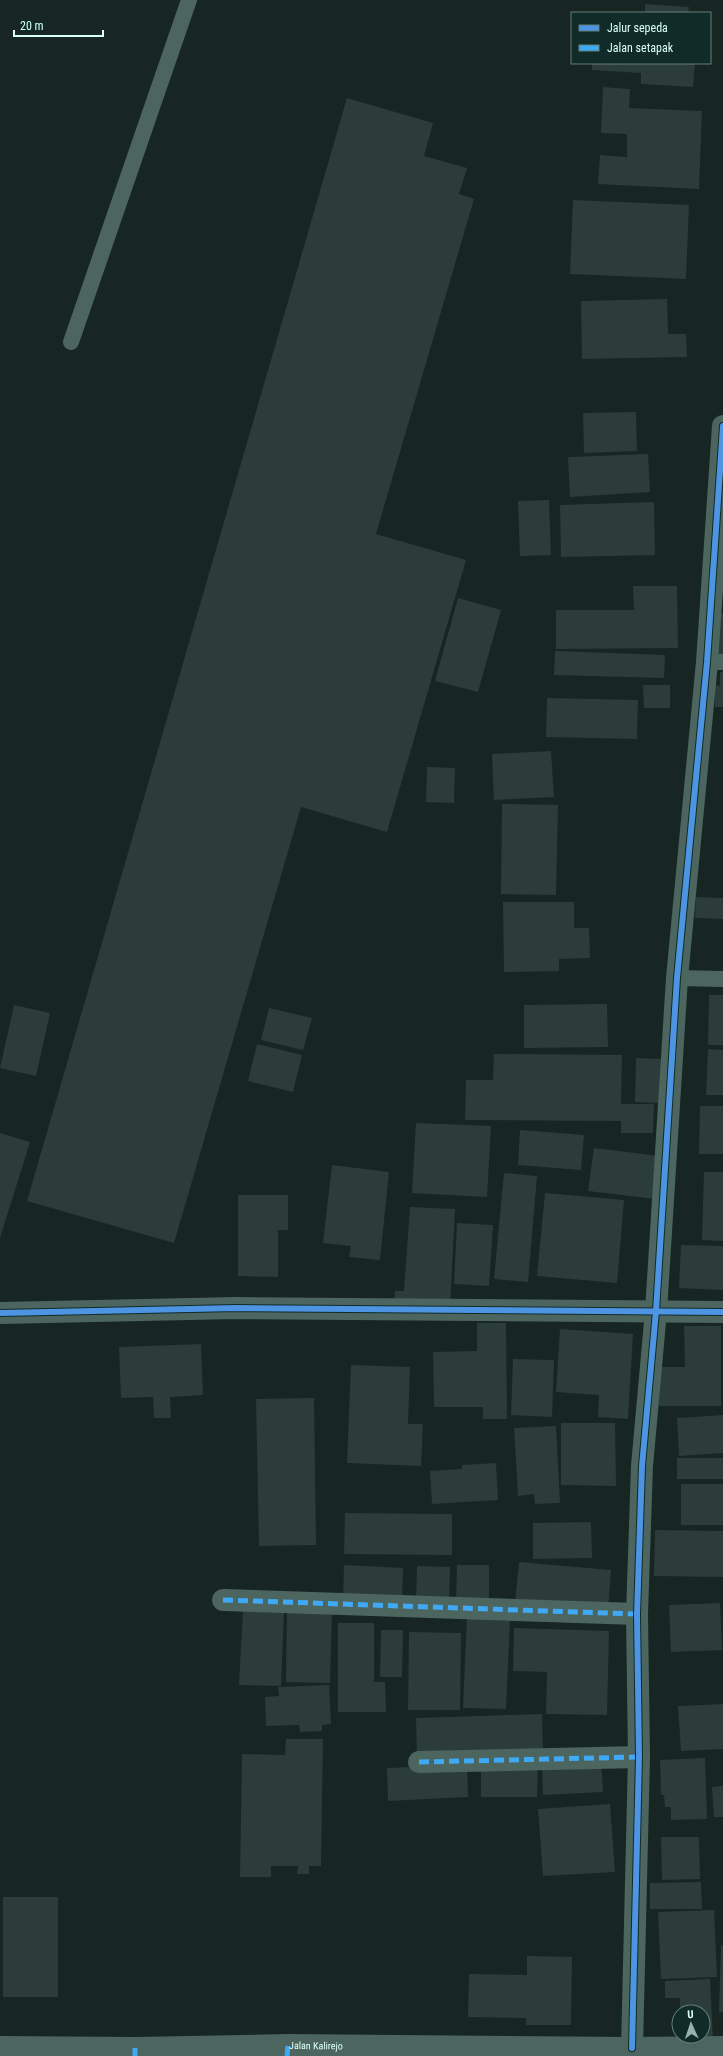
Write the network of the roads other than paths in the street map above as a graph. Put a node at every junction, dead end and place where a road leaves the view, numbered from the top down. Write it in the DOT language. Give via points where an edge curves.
graph roads {
  1 [pos="189,0"];
  2 [pos="71,342"];
  3 [pos="723,426"];
  4 [pos="715,662"];
  5 [pos="677,978"];
  6 [pos="723,979"];
  7 [pos="656,1311"];
  8 [pos="723,1312"];
  9 [pos="0,1313"];
  10 [pos="223,1600"];
  11 [pos="637,1614"];
  12 [pos="639,1757"];
  13 [pos="419,1762"];
  14 [pos="0,2047"];
  15 [pos="632,2048"];
  16 [pos="288,2050"];
  17 [pos="722,2050"];
  18 [pos="135,2052"];
  1 -- 2 [label="lane"];
  3 -- 4 [label="street"];
  4 -- 5 [label="street"];
  5 -- 6 [label="lane"];
  5 -- 7 [label="street"];
  7 -- 8 [label="street"];
  7 -- 9 [label="street" via="237,1308"];
  7 -- 11 [label="street" via="642,1466"];
  10 -- 11 [label="street"];
  11 -- 12 [label="street"];
  12 -- 13 [label="street"];
  12 -- 15 [label="street"];
  14 -- 18 [label="street, Jalan Kalirejo"];
  15 -- 16 [label="street, Jalan Kalirejo"];
  15 -- 17 [label="street, Jalan Kalirejo"];
  16 -- 18 [label="street, Jalan Kalirejo"];
}
